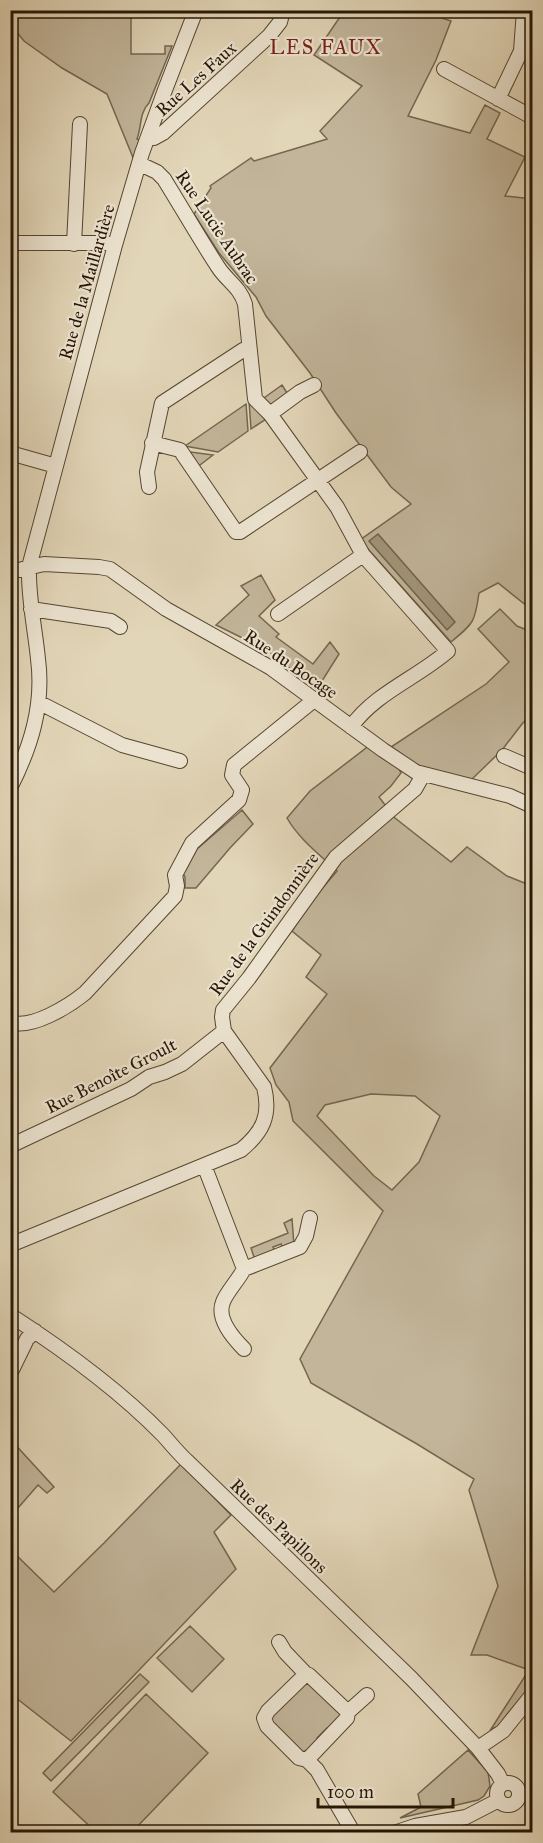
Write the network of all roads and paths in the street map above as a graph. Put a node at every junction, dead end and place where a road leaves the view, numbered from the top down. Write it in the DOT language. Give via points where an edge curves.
graph roads {
  1 [pos="283,10"];
  2 [pos="524,10"];
  3 [pos="195,11"];
  4 [pos="444,69"];
  5 [pos="498,99"];
  6 [pos="532,117"];
  7 [pos="81,124"];
  8 [pos="148,137"];
  9 [pos="140,164"];
  10 [pos="10,243"];
  11 [pos="74,244"];
  12 [pos="115,245"];
  13 [pos="249,349"];
  14 [pos="314,385"];
  15 [pos="270,414"];
  16 [pos="152,443"];
  17 [pos="360,452"];
  18 [pos="10,453"];
  19 [pos="56,466"];
  20 [pos="317,480"];
  21 [pos="149,487"];
  22 [pos="363,555"];
  23 [pos="29,567"];
  24 [pos="10,572"];
  25 [pos="31,609"];
  26 [pos="278,614"];
  27 [pos="120,627"];
  28 [pos="314,700"];
  29 [pos="40,703"];
  30 [pos="351,727"];
  31 [pos="504,756"];
  32 [pos="180,761"];
  33 [pos="532,768"];
  34 [pos="423,775"];
  35 [pos="10,788"];
  36 [pos="532,806"];
  37 [pos="10,1022"];
  38 [pos="224,1031"];
  39 [pos="10,1146"];
  40 [pos="204,1165"];
  41 [pos="310,1218"];
  42 [pos="10,1245"];
  43 [pos="244,1269"];
  44 [pos="10,1315"];
  45 [pos="35,1331"];
  46 [pos="244,1349"];
  47 [pos="10,1374"];
  48 [pos="279,1642"];
  49 [pos="306,1674"];
  50 [pos="367,1695"];
  51 [pos="532,1695"];
  52 [pos="348,1712"];
  53 [pos="478,1748"];
  54 [pos="307,1760"];
  55 [pos="503,1784"];
  56 [pos="518,1796"];
  57 [pos="499,1800"];
  58 [pos="532,1802"];
  59 [pos="353,1833"];
  60 [pos="397,1833"];
  1 -- 8 [label="street, Rue Les Faux" via="280,22 269,36 158,137"];
  2 -- 5 [label="street" via="521,51"];
  3 -- 8 [label="street, Rue de la Maillardière"];
  4 -- 5 [label="street"];
  5 -- 6 [label="street"];
  7 -- 11 [label="street"];
  8 -- 9 [label="street, Rue de la Maillardière"];
  9 -- 12 [label="street, Rue de la Maillardière"];
  9 -- 13 [label="street, Rue Lucie Aubrac" via="164,179 219,268 243,296"];
  10 -- 11 [label="street"];
  11 -- 12 [label="street"];
  12 -- 19 [label="street, Rue de la Maillardière"];
  13 -- 15 [label="street, Rue Lucie Aubrac" via="255,399"];
  13 -- 16 [label="street" via="162,403"];
  14 -- 15 [label="street"];
  15 -- 20 [label="street, Rue Lucie Aubrac"];
  16 -- 20 [label="street" via="180,450 236,532"];
  16 -- 21 [label="street" via="147,472"];
  17 -- 20 [label="street"];
  18 -- 19 [label="street"];
  19 -- 23 [label="street, Rue de la Maillardière"];
  20 -- 22 [label="street, Rue Lucie Aubrac"];
  22 -- 26 [label="street"];
  22 -- 30 [label="street, Rue Lucie Aubrac" via="448,651 383,696"];
  23 -- 24 [label="street, Rue du Bocage"];
  23 -- 25 [label="street, Rue de la Maillardière"];
  23 -- 28 [label="street, Rue du Bocage" via="60,564 114,572 166,609 271,668"];
  25 -- 27 [label="street" via="111,621"];
  25 -- 29 [label="street, Rue de la Maillardière"];
  28 -- 30 [label="street, Rue du Bocage"];
  28 -- 37 [label="street" via="234,765 232,775 242,790 239,800 192,843 175,875 175,896 85,993 72,1004 33,1022"];
  29 -- 32 [label="street" via="122,746"];
  29 -- 35 [label="street, Rue de la Maillardière" via="33,736"];
  30 -- 34 [label="street, Rue du Bocage"];
  31 -- 33 [label="street"];
  34 -- 36 [label="street, Rue du Bocage" via="510,796"];
  34 -- 38 [label="street, Rue de la Guindonnière" via="415,789 336,857 223,1010"];
  38 -- 39 [label="street, Rue Benoîte Groult" via="182,1064"];
  38 -- 40 [label="street" via="264,1087 267,1110 260,1131 241,1150"];
  40 -- 42 [label="street"];
  40 -- 43 [label="street"];
  41 -- 43 [label="street" via="300,1247"];
  43 -- 46 [label="street" via="221,1312 232,1338"];
  44 -- 45 [label="street, Rue des Papillons"];
  45 -- 47 [label="street"];
  45 -- 53 [label="street, Rue des Papillons" via="109,1387 162,1434"];
  48 -- 49 [label="street"];
  49 -- 52 [label="street"];
  49 -- 54 [label="street" via="264,1718 267,1726 299,1758"];
  50 -- 52 [label="street"];
  51 -- 53 [label="street" via="503,1731"];
  52 -- 54 [label="street" via="347,1718"];
  53 -- 55 [label="street, Rue des Papillons"];
  54 -- 59 [label="street" via="317,1770"];
  55 -- 56 [label="street" via="518,1789"];
  55 -- 57 [label="street" via="497,1791"];
  56 -- 57 [label="street" via="508,1805"];
  56 -- 58 [label="street"];
  57 -- 60 [label="street" via="466,1816"];
}
